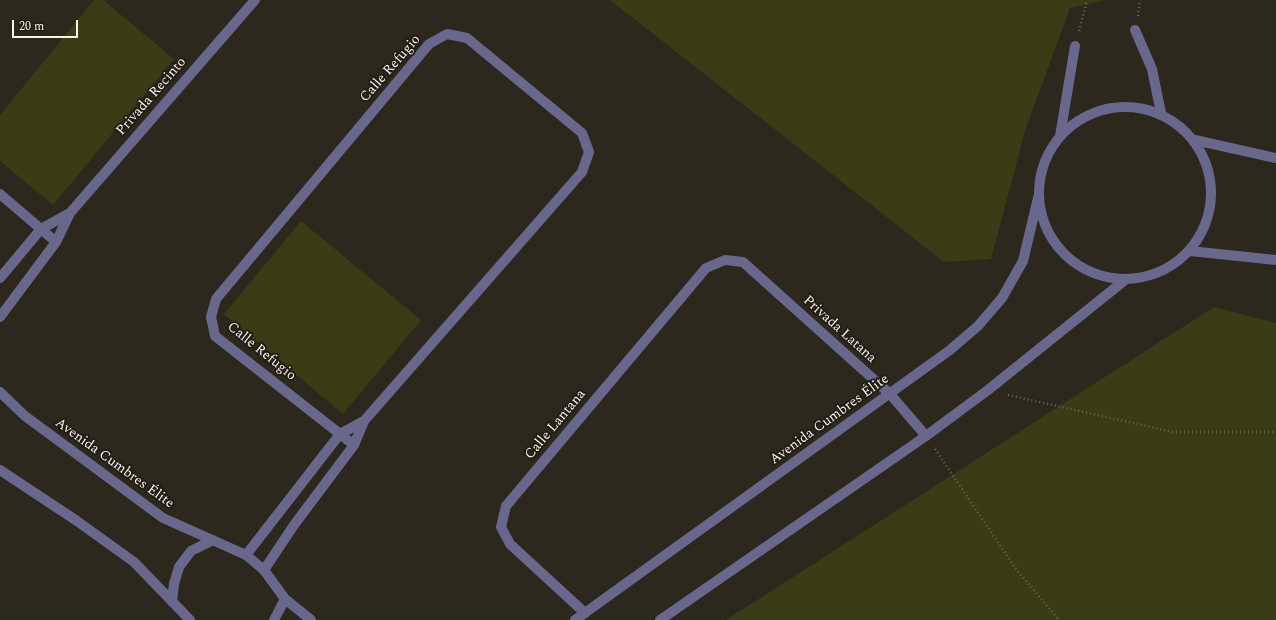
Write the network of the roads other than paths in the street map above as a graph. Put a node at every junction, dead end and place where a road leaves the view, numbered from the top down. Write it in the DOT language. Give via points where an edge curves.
graph roads {
  1 [pos="255,0"];
  2 [pos="1136,30"];
  3 [pos="1075,46"];
  4 [pos="1161,113"];
  5 [pos="1060,136"];
  6 [pos="1195,140"];
  7 [pos="1276,158"];
  8 [pos="0,194"];
  9 [pos="1039,194"];
  10 [pos="70,213"];
  11 [pos="41,229"];
  12 [pos="56,242"];
  13 [pos="1190,251"];
  14 [pos="725,260"];
  15 [pos="1276,260"];
  16 [pos="0,278"];
  17 [pos="1125,280"];
  18 [pos="0,317"];
  19 [pos="0,392"];
  20 [pos="890,394"];
  21 [pos="364,420"];
  22 [pos="340,434"];
  23 [pos="926,436"];
  24 [pos="354,445"];
  25 [pos="0,470"];
  26 [pos="213,540"];
  27 [pos="246,555"];
  28 [pos="264,570"];
  29 [pos="285,599"];
  30 [pos="172,602"];
  31 [pos="585,613"];
  32 [pos="188,620"];
  33 [pos="274,620"];
  34 [pos="311,620"];
  35 [pos="575,620"];
  36 [pos="660,620"];
  1 -- 10 [label="street, Privada Recinto"];
  2 -- 4 [label="street" via="1152,69"];
  3 -- 5 [label="street"];
  4 -- 5 [label="street" via="1134,106 1106,107 1081,118"];
  4 -- 6 [label="street"];
  5 -- 9 [label="street, Avenida Cumbres Élite" via="1044,163"];
  6 -- 7 [label="street"];
  6 -- 13 [label="street" via="1208,167 1212,196 1206,226"];
  8 -- 11 [label="street"];
  9 -- 17 [label="street" via="1045,227 1064,255 1092,273"];
  9 -- 20 [label="street, Avenida Cumbres Élite" via="1023,261 1002,298 978,326 956,346"];
  10 -- 11 [label="street, Privada Recinto"];
  10 -- 12 [label="street, Privada Recinto"];
  11 -- 12 [label="street"];
  11 -- 16 [label="street, Privada Recinto"];
  12 -- 18 [label="street, Privada Recinto"];
  13 -- 15 [label="street"];
  13 -- 17 [label="street" via="1161,272"];
  14 -- 20 [label="street, Privada Latana" via="744,262"];
  14 -- 31 [label="street, Calle Lantana" via="706,268 506,506 501,527 510,544"];
  17 -- 23 [label="street" via="988,390"];
  19 -- 26 [label="street, Avenida Cumbres Élite" via="26,416 163,518"];
  20 -- 23 [label="street, Privada Latana"];
  20 -- 31 [label="street, Avenida Cumbres Élite"];
  21 -- 22 [label="street, Calle Refugio"];
  21 -- 22 [label="street, Calle Refugio" via="582,172 589,152 582,133 467,38 447,34 429,44 216,298 211,317 215,336"];
  21 -- 24 [label="street, Calle Refugio"];
  22 -- 24 [label="street, Calle Refugio"];
  22 -- 27 [label="street, Calle Refugio"];
  23 -- 36 [label="street"];
  24 -- 28 [label="street, Calle Refugio"];
  25 -- 30 [label="street" via="134,562"];
  26 -- 27 [label="street, Avenida Cumbres Élite"];
  26 -- 30 [label="street" via="191,551 179,567"];
  27 -- 28 [label="street, Avenida Cumbres Élite"];
  28 -- 29 [label="street, Avenida Cumbres Élite"];
  29 -- 33 [label="street"];
  29 -- 34 [label="street, Avenida Cumbres Élite"];
  30 -- 32 [label="street"];
  31 -- 35 [label="street, Avenida Cumbres Élite"];
}
